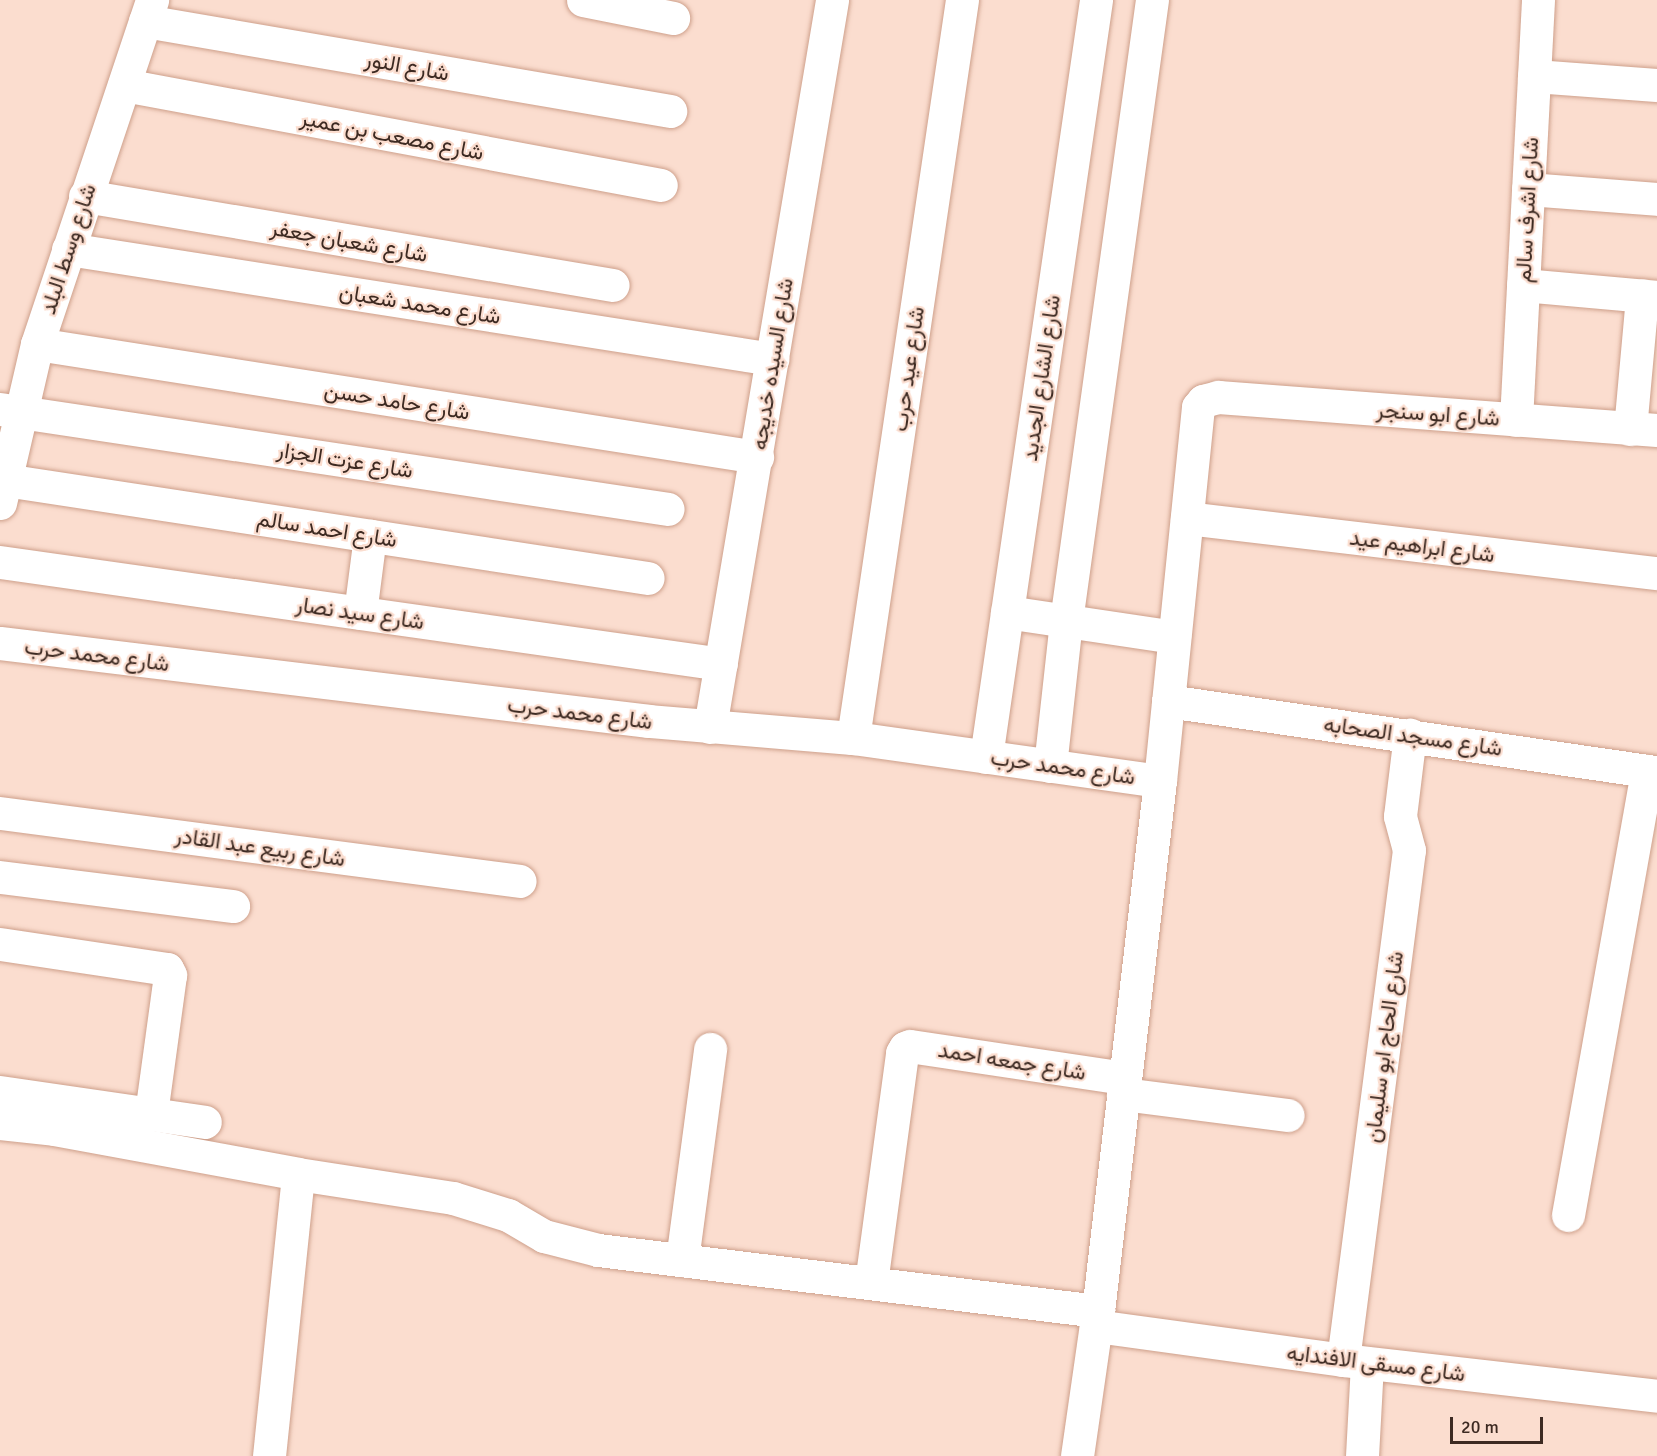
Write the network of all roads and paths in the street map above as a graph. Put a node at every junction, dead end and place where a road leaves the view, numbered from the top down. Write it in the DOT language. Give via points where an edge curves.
graph roads {
  1 [pos="584,0"];
  2 [pos="832,0"];
  3 [pos="962,0"];
  4 [pos="1096,0"];
  5 [pos="1152,0"];
  6 [pos="1538,0"];
  7 [pos="148,11"];
  8 [pos="673,18"];
  9 [pos="1534,76"];
  10 [pos="124,85"];
  11 [pos="1657,86"];
  12 [pos="670,111"];
  13 [pos="661,185"];
  14 [pos="1528,189"];
  15 [pos="85,196"];
  16 [pos="1657,199"];
  17 [pos="68,249"];
  18 [pos="613,285"];
  19 [pos="1523,285"];
  20 [pos="1649,296"];
  21 [pos="37,344"];
  22 [pos="772,359"];
  23 [pos="10,409"];
  24 [pos="1516,420"];
  25 [pos="1644,430"];
  26 [pos="757,457"];
  27 [pos="2,491"];
  28 [pos="668,510"];
  29 [pos="1187,519"];
  30 [pos="370,536"];
  31 [pos="0,562"];
  32 [pos="1657,573"];
  33 [pos="648,578"];
  34 [pos="1006,612"];
  35 [pos="360,613"];
  36 [pos="1066,621"];
  37 [pos="1174,637"];
  38 [pos="0,643"];
  39 [pos="721,664"];
  40 [pos="1168,701"];
  41 [pos="710,727"];
  42 [pos="1410,735"];
  43 [pos="854,738"];
  44 [pos="986,757"];
  45 [pos="1050,766"];
  46 [pos="1652,772"];
  47 [pos="1160,781"];
  48 [pos="0,813"];
  49 [pos="0,878"];
  50 [pos="520,881"];
  51 [pos="233,906"];
  52 [pos="0,944"];
  53 [pos="710,1049"];
  54 [pos="1124,1086"];
  55 [pos="0,1092"];
  56 [pos="151,1114"];
  57 [pos="1288,1115"];
  58 [pos="205,1122"];
  59 [pos="0,1123"];
  60 [pos="298,1174"];
  61 [pos="1568,1215"];
  62 [pos="682,1260"];
  63 [pos="871,1283"];
  64 [pos="1097,1318"];
  65 [pos="1355,1362"];
  66 [pos="1657,1396"];
  67 [pos="269,1456"];
  68 [pos="1077,1456"];
  69 [pos="1362,1456"];
  1 -- 8 [label="street"];
  2 -- 22 [label="street, شارع السيده خديجه"];
  3 -- 43 [label="street, شارع عيد حرب"];
  4 -- 34 [label="street, شارع الشارع الجديد"];
  5 -- 36 [label="street"];
  6 -- 9 [label="street, شارع اشرف سالم"];
  7 -- 10 [label="street, شارع وسط البلد"];
  7 -- 12 [label="street, شارع النور"];
  9 -- 11 [label="street"];
  9 -- 14 [label="street, شارع اشرف سالم"];
  10 -- 13 [label="street, شارع مصعب بن عمير"];
  10 -- 15 [label="street, شارع وسط البلد"];
  14 -- 16 [label="street"];
  14 -- 19 [label="street, شارع اشرف سالم"];
  15 -- 17 [label="street, شارع وسط البلد"];
  15 -- 18 [label="street, شارع شعبان جعفر"];
  17 -- 21 [label="street, شارع وسط البلد"];
  17 -- 22 [label="street, شارع محمد شعبان"];
  19 -- 20 [label="street"];
  19 -- 24 [label="street, شارع اشرف سالم"];
  20 -- 25 [label="street"];
  21 -- 23 [label="street, شارع وسط البلد"];
  21 -- 26 [label="street, شارع حامد حسن"];
  22 -- 26 [label="street, شارع السيده خديجه"];
  23 -- 27 [label="street, شارع وسط البلد"];
  23 -- 28 [label="street, شارع عزت الجزار"];
  24 -- 25 [label="street, شارع ابو سنجر"];
  24 -- 29 [label="street, شارع ابو سنجر" via="1218,397 1203,401 1196,416"];
  26 -- 39 [label="street, شارع السيده خديجه"];
  27 -- 30 [label="street, شارع احمد سالم"];
  29 -- 32 [label="street, شارع ابراهيم عيد"];
  29 -- 37 [label="street"];
  30 -- 33 [label="street, شارع احمد سالم"];
  30 -- 35 [label="street"];
  31 -- 35 [label="street, شارع سيد نصار"];
  34 -- 36 [label="street"];
  34 -- 44 [label="street, شارع الشارع الجديد"];
  35 -- 39 [label="street, شارع سيد نصار"];
  36 -- 37 [label="street"];
  36 -- 45 [label="street"];
  37 -- 40 [label="street"];
  38 -- 41 [label="street, شارع محمد حرب"];
  39 -- 41 [label="street, شارع السيده خديجه"];
  40 -- 42 [label="street, شارع مسجد الصحابه"];
  40 -- 47 [label="street"];
  41 -- 43 [label="street, شارع محمد حرب"];
  42 -- 46 [label="street, شارع مسجد الصحابه"];
  42 -- 65 [label="street, شارع الحاج ابو سليمان" via="1400,816 1409,850"];
  43 -- 44 [label="street, شارع محمد حرب"];
  44 -- 45 [label="street, شارع محمد حرب"];
  45 -- 47 [label="street, شارع محمد حرب"];
  46 -- 61 [label="street"];
  47 -- 54 [label="street"];
  48 -- 50 [label="street, شارع ربيع عبد القادر"];
  49 -- 51 [label="street"];
  52 -- 56 [label="street" via="164,967 170,975"];
  53 -- 62 [label="street"];
  54 -- 57 [label="street, شارع جمعه احمد"];
  54 -- 63 [label="street, شارع جمعه احمد" via="910,1046 902,1053"];
  54 -- 64 [label="street"];
  55 -- 56 [label="street"];
  56 -- 58 [label="street"];
  59 -- 60 [label="street, شارع مسقى الافندايه" via="54,1129"];
  60 -- 62 [label="street, شارع مسقى الافندايه" via="453,1198 508,1215 544,1236 598,1250"];
  60 -- 67 [label="street"];
  62 -- 63 [label="street, شارع مسقى الافندايه"];
  63 -- 64 [label="street, شارع مسقى الافندايه"];
  64 -- 65 [label="street, شارع مسقى الافندايه"];
  64 -- 68 [label="street"];
  65 -- 66 [label="street, شارع مسقى الافندايه"];
  65 -- 69 [label="street, شارع الحاج ابو سليمان"];
}
